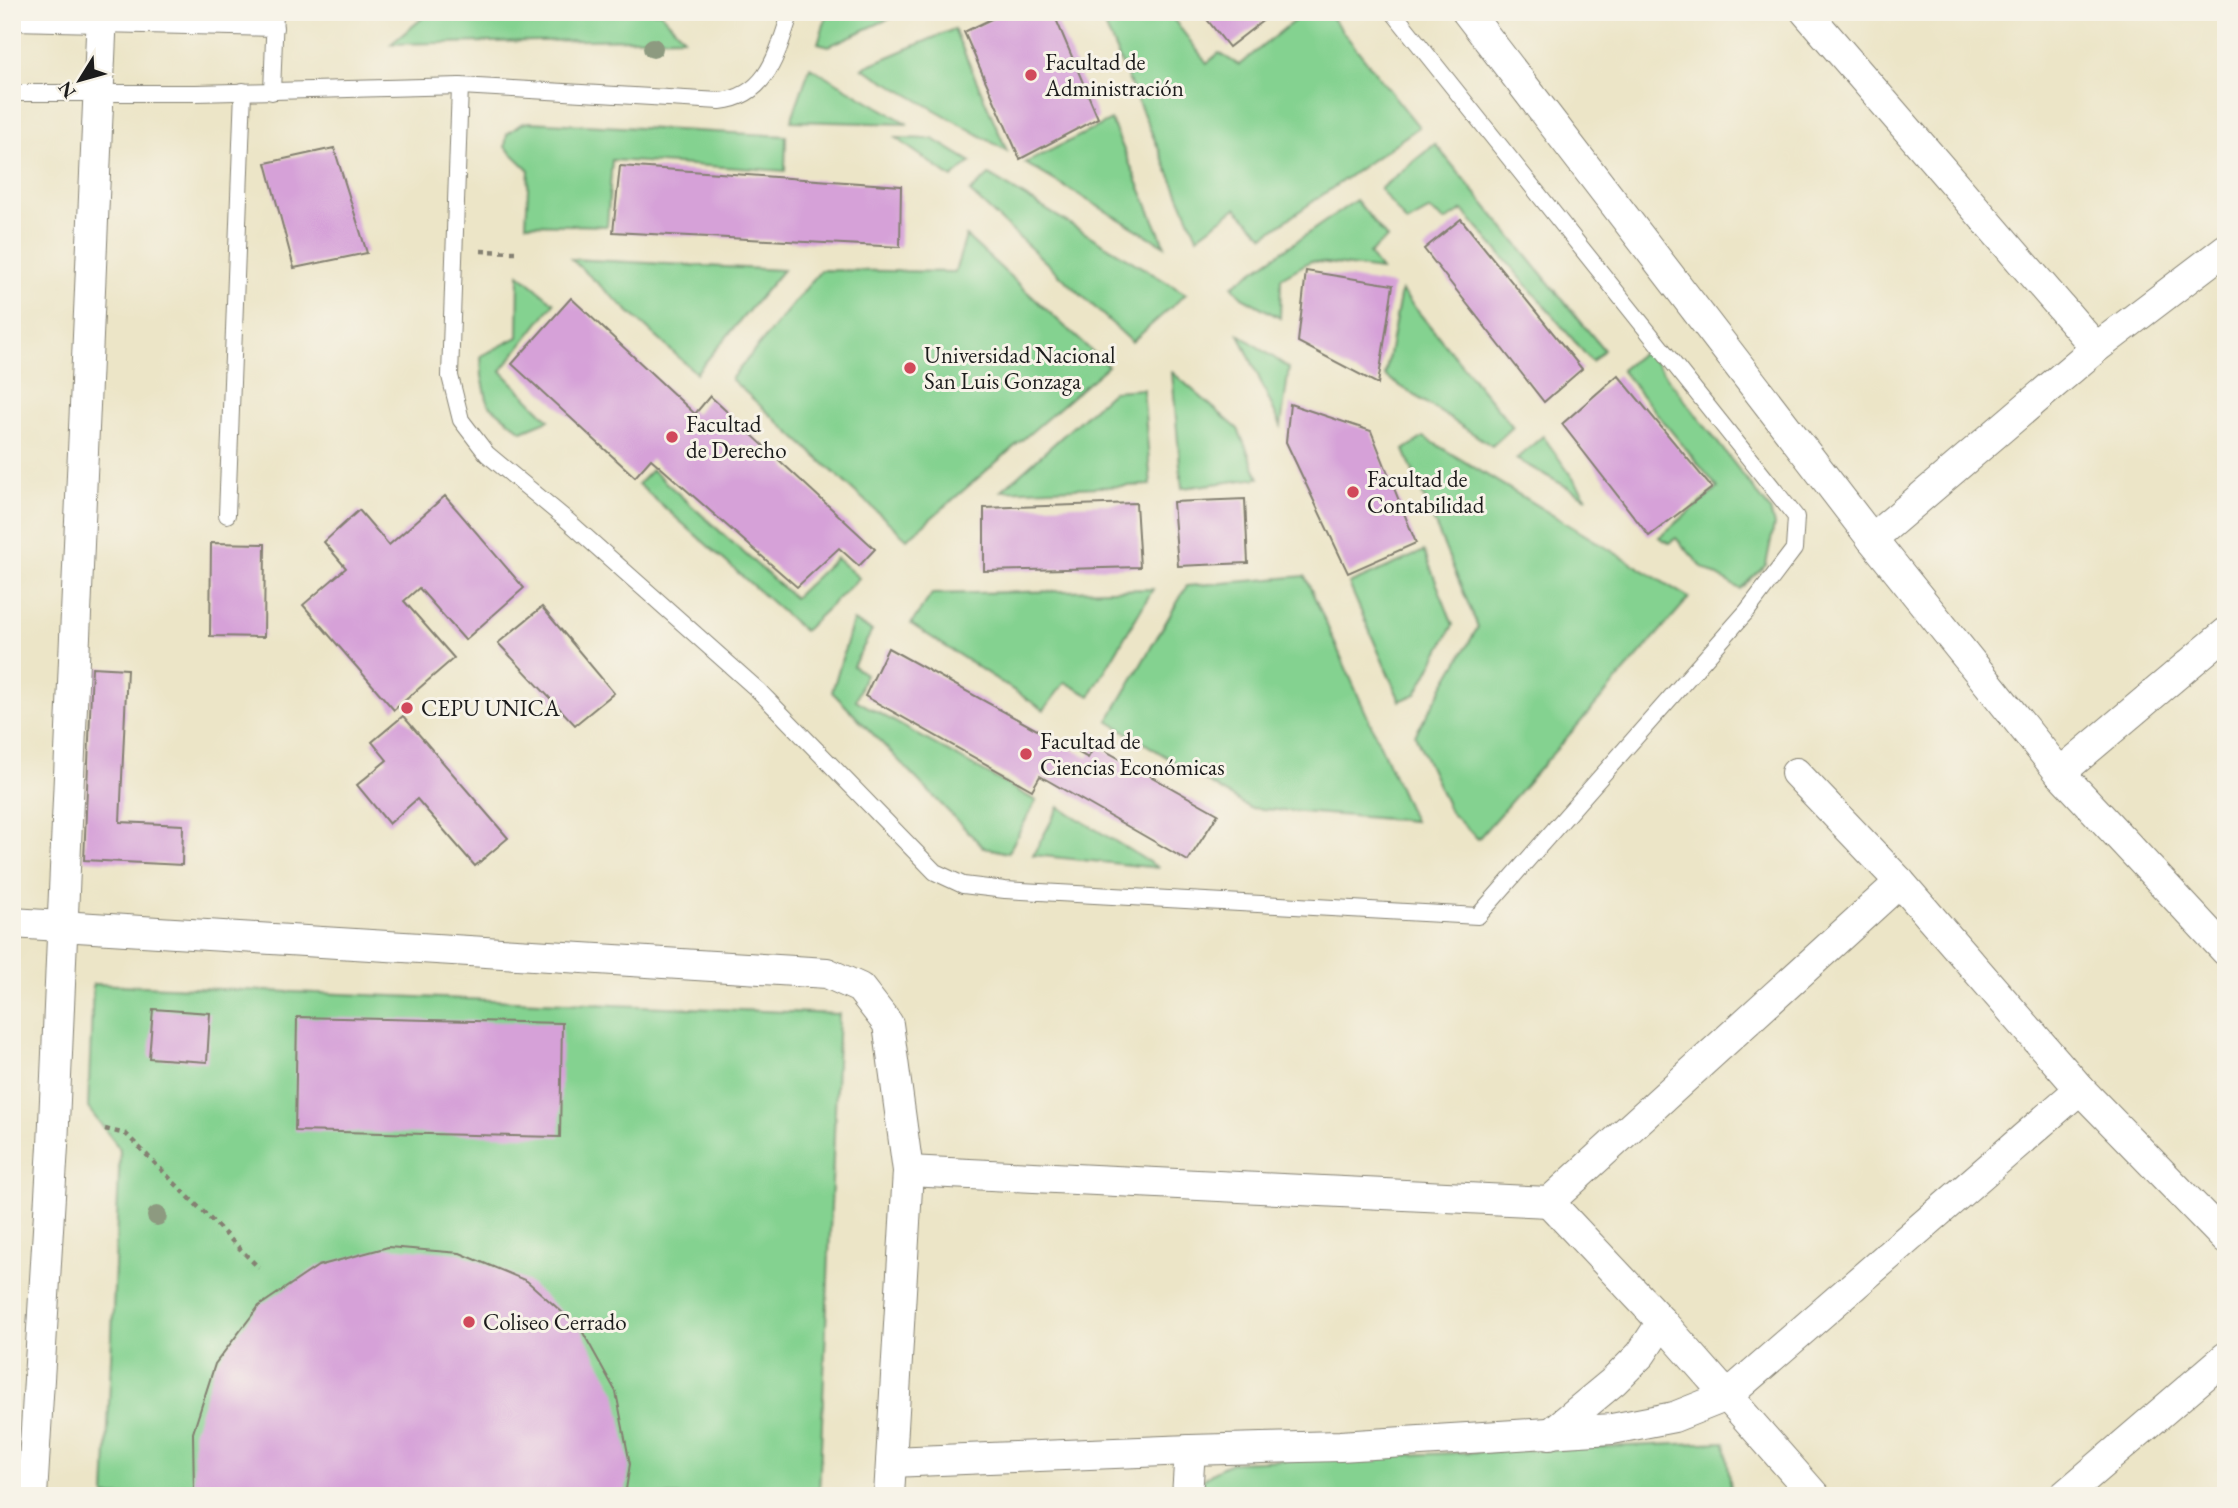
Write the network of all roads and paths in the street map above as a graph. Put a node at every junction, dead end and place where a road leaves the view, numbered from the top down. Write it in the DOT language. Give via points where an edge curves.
graph roads {
  1 [pos="791,12"];
  2 [pos="1393,12"];
  3 [pos="1467,12"];
  4 [pos="1806,12"];
  5 [pos="101,18"];
  6 [pos="275,20"];
  7 [pos="12,22"];
  8 [pos="460,86"];
  9 [pos="243,91"];
  10 [pos="272,92"];
  11 [pos="12,93"];
  12 [pos="98,93"];
  13 [pos="2226,249"];
  14 [pos="2096,348"];
  15 [pos="227,515"];
  16 [pos="1872,539"];
  17 [pos="2226,633"];
  18 [pos="1796,773"];
  19 [pos="2060,773"];
  20 [pos="1900,882"];
  21 [pos="12,923"];
  22 [pos="61,927"];
  23 [pos="2226,951"];
  24 [pos="2080,1089"];
  25 [pos="105,1129"];
  26 [pos="908,1171"];
  27 [pos="1549,1202"];
  28 [pos="2226,1239"];
  29 [pos="259,1268"];
  30 [pos="1662,1322"];
  31 [pos="2226,1357"];
  32 [pos="1727,1396"];
  33 [pos="1550,1434"];
  34 [pos="1190,1450"];
  35 [pos="891,1462"];
  36 [pos="32,1496"];
  37 [pos="889,1496"];
  38 [pos="1187,1496"];
  39 [pos="1815,1496"];
  40 [pos="2064,1496"];
  1 -- 8 [label="lane" via="760,84 734,100"];
  2 -- 8 [label="lane" via="1796,517 1794,549 1747,611 1478,916 1005,890 962,885 936,872 758,691 487,454 460,420 450,376"];
  3 -- 16 [label="street"];
  4 -- 14 [label="street"];
  5 -- 6 [label="lane"];
  5 -- 7 [label="lane"];
  5 -- 12 [label="street"];
  6 -- 10 [label="lane"];
  8 -- 10 [label="lane"];
  9 -- 10 [label="lane"];
  9 -- 12 [label="lane"];
  9 -- 15 [label="lane"];
  11 -- 12 [label="lane"];
  12 -- 22 [label="street"];
  13 -- 14 [label="street"];
  14 -- 16 [label="street"];
  16 -- 19 [label="street"];
  17 -- 19 [label="street"];
  18 -- 20 [label="street"];
  19 -- 23 [label="street"];
  20 -- 24 [label="street"];
  20 -- 27 [label="street"];
  21 -- 22 [label="street"];
  22 -- 26 [label="street" via="827,973 860,988 888,1024"];
  22 -- 36 [label="street"];
  24 -- 28 [label="street"];
  24 -- 32 [label="street"];
  25 -- 29 [label="path" via="126,1133"];
  26 -- 27 [label="street"];
  26 -- 35 [label="street"];
  27 -- 30 [label="street"];
  30 -- 32 [label="street"];
  30 -- 33 [label="street" via="1641,1354 1614,1381"];
  31 -- 40 [label="street"];
  32 -- 33 [label="street" via="1674,1417"];
  32 -- 39 [label="street"];
  33 -- 34 [label="street"];
  34 -- 35 [label="street"];
  34 -- 38 [label="street"];
  35 -- 37 [label="street"];
}
